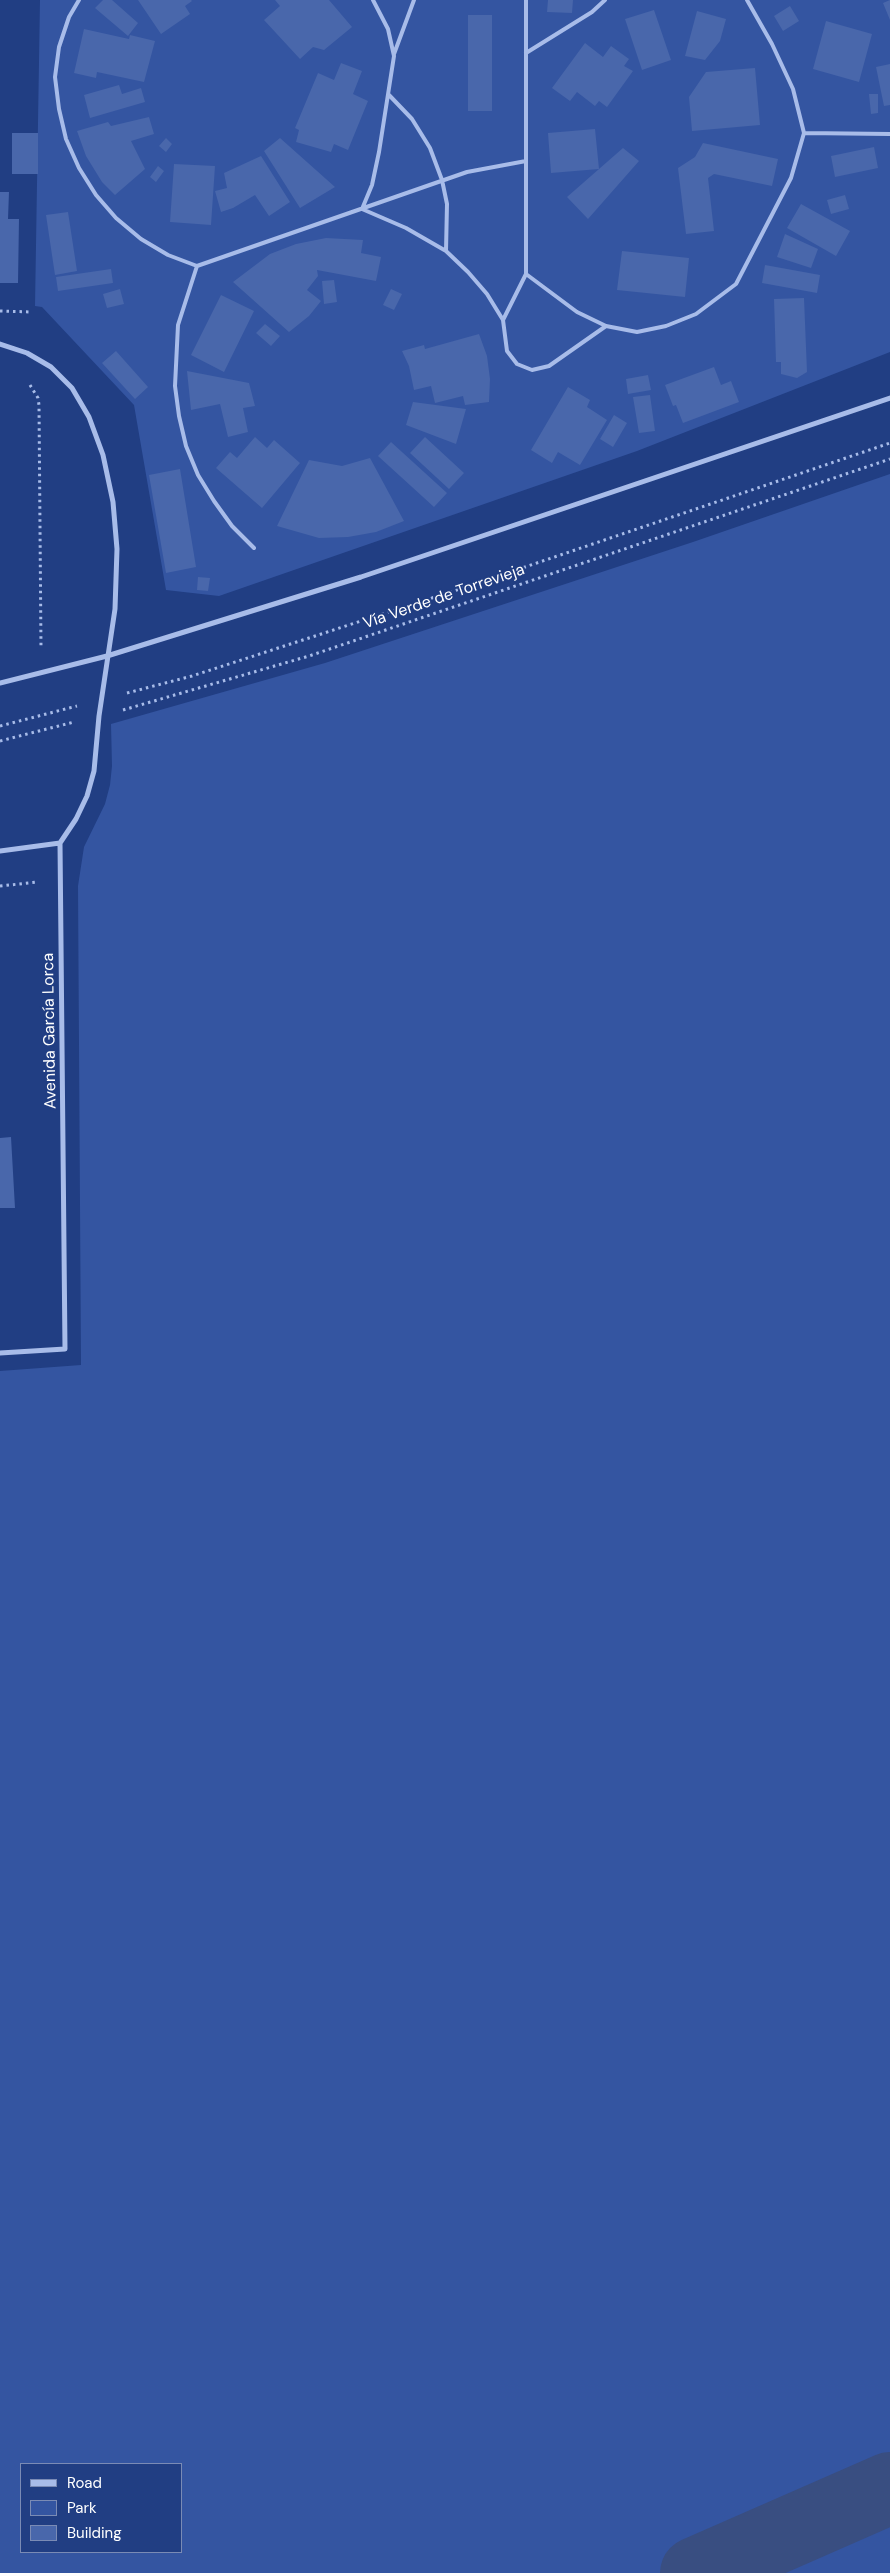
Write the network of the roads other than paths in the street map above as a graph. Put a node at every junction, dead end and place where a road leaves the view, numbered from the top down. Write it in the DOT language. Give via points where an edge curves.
graph roads {
  1 [pos="79,0"];
  2 [pos="373,0"];
  3 [pos="414,0"];
  4 [pos="526,0"];
  5 [pos="605,0"];
  6 [pos="747,0"];
  7 [pos="526,52"];
  8 [pos="394,56"];
  9 [pos="389,95"];
  10 [pos="804,133"];
  11 [pos="890,134"];
  12 [pos="526,161"];
  13 [pos="442,180"];
  14 [pos="362,209"];
  15 [pos="446,252"];
  16 [pos="197,266"];
  17 [pos="526,274"];
  18 [pos="503,320"];
  19 [pos="606,326"];
  20 [pos="0,344"];
  21 [pos="890,398"];
  22 [pos="254,548"];
  23 [pos="107,656"];
  24 [pos="0,683"];
  25 [pos="60,842"];
  26 [pos="0,851"];
  27 [pos="0,1353"];
  1 -- 16 [label="lane" via="69,17 59,47 55,77 66,139 96,195 116,218 141,239 168,255"];
  2 -- 8 [label="lane" via="388,29"];
  3 -- 8 [label="lane"];
  4 -- 7 [label="lane"];
  5 -- 7 [label="lane" via="592,12"];
  6 -- 10 [label="lane" via="793,89"];
  7 -- 12 [label="lane"];
  8 -- 9 [label="lane"];
  9 -- 13 [label="lane" via="417,127 430,148"];
  9 -- 14 [label="lane" via="372,185"];
  10 -- 11 [label="lane"];
  10 -- 19 [label="lane" via="791,178 736,284 696,314 666,326 637,332"];
  12 -- 13 [label="lane"];
  12 -- 17 [label="lane"];
  13 -- 14 [label="lane"];
  13 -- 15 [label="lane" via="448,220"];
  14 -- 15 [label="lane" via="406,228"];
  14 -- 16 [label="lane"];
  15 -- 18 [label="lane" via="487,294"];
  16 -- 22 [label="lane" via="178,324 175,386 179,416 186,446 210,495 232,526"];
  17 -- 18 [label="lane"];
  17 -- 19 [label="lane" via="578,312"];
  18 -- 19 [label="lane" via="511,359 532,370 553,364"];
  20 -- 23 [label="street" via="27,353 51,367 72,388 90,417 103,455 116,549 115,610"];
  21 -- 23 [label="street" via="361,577"];
  23 -- 24 [label="street"];
  23 -- 25 [label="street" via="94,771 76,819"];
  25 -- 26 [label="street"];
  25 -- 27 [label="street, Avenida García Lorca" via="66,1349"];
}
